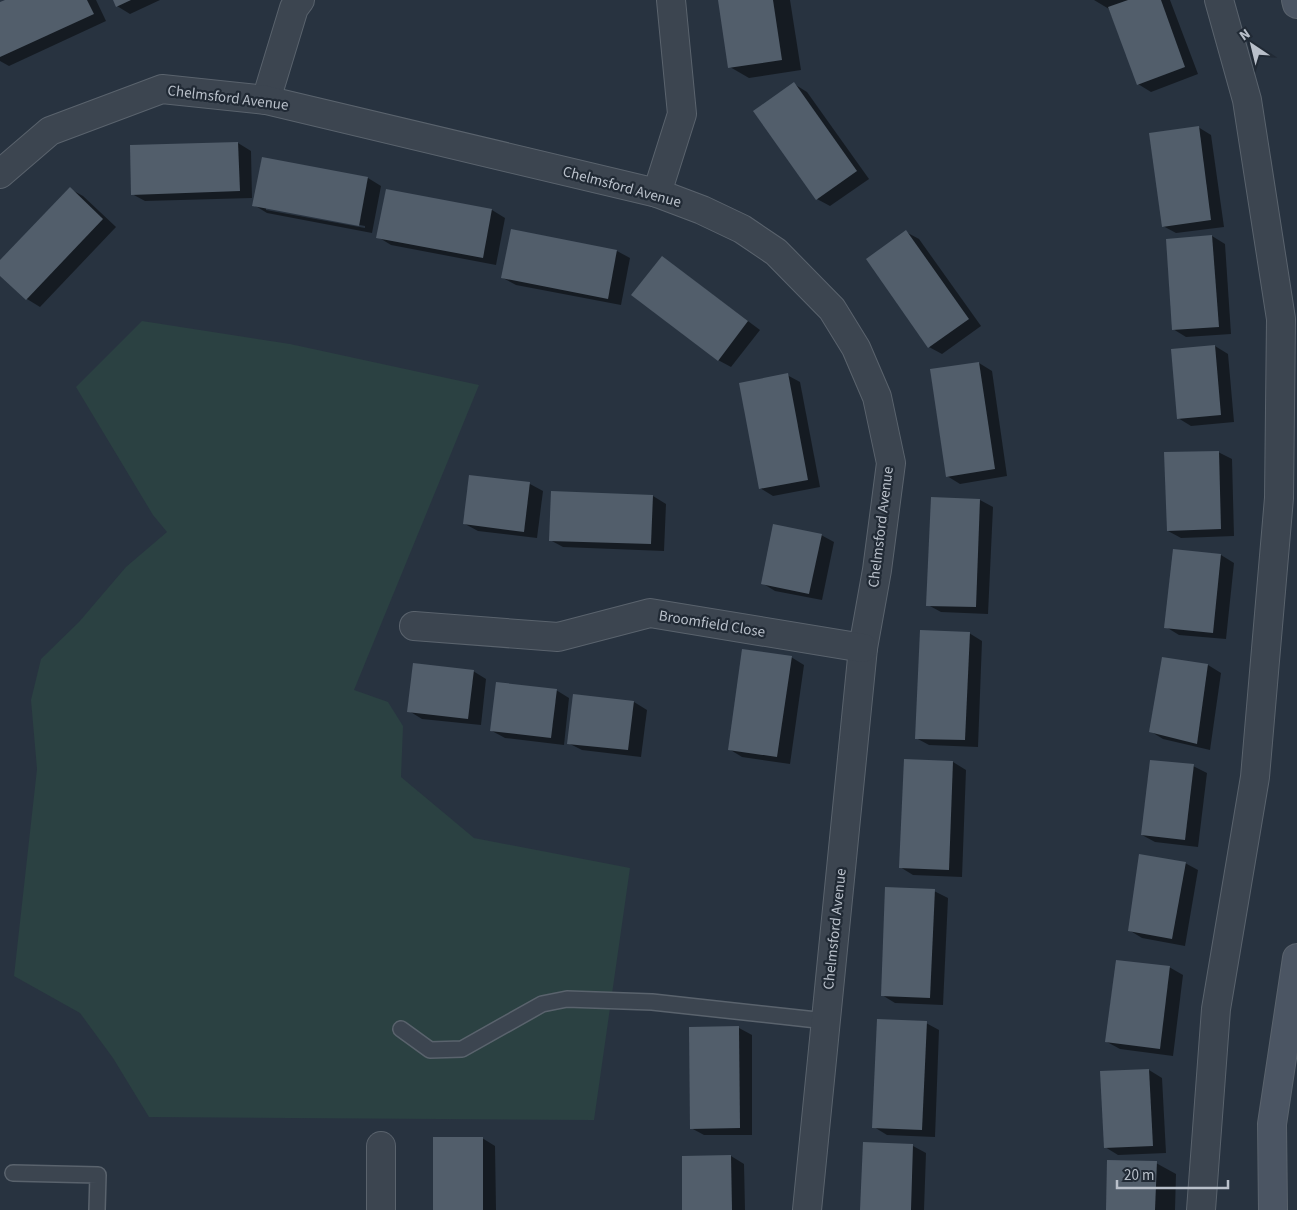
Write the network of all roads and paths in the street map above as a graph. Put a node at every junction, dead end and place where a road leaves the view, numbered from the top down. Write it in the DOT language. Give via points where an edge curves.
graph roads {
  1 [pos="300,0"];
  2 [pos="671,0"];
  3 [pos="1219,0"];
  4 [pos="266,100"];
  5 [pos="0,174"];
  6 [pos="656,193"];
  7 [pos="414,626"];
  8 [pos="863,648"];
  9 [pos="1297,958"];
  10 [pos="826,1021"];
  11 [pos="400,1029"];
  12 [pos="381,1146"];
  13 [pos="13,1173"];
  14 [pos="97,1210"];
  15 [pos="382,1210"];
  16 [pos="807,1210"];
  17 [pos="1200,1210"];
  18 [pos="1273,1210"];
  1 -- 4 [label="street" via="294,8"];
  2 -- 6 [label="street" via="682,114"];
  3 -- 17 [label="street" via="1247,100 1281,319 1279,498 1255,778 1216,1009"];
  4 -- 5 [label="street, Chelmsford Avenue" via="162,89 50,131"];
  4 -- 6 [label="street, Chelmsford Avenue"];
  6 -- 8 [label="street, Chelmsford Avenue" via="742,229 776,252 832,309 856,348 877,397 891,464"];
  7 -- 8 [label="street, Broomfield Close" via="558,637 650,614"];
  8 -- 10 [label="street, Chelmsford Avenue"];
  9 -- 18 [label="main road" via="1272,1124"];
  10 -- 11 [label="lane" via="652,1002 567,999 542,1004 462,1049 430,1050"];
  10 -- 16 [label="street, Chelmsford Avenue"];
  12 -- 15 [label="street"];
  13 -- 14 [label="lane" via="98,1175"];
}
